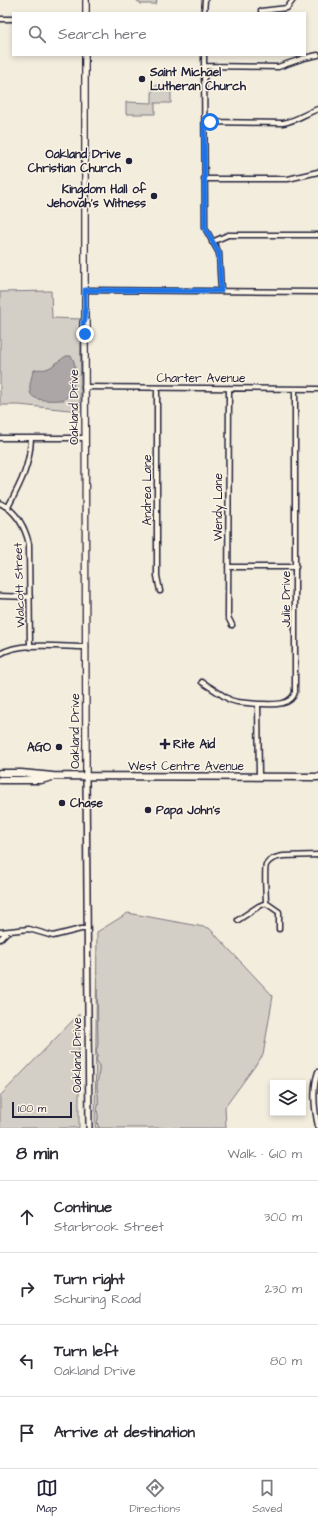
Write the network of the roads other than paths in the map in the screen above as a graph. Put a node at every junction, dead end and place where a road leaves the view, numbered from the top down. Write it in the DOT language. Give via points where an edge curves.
graph roads {
  1 [pos="86,0"];
  2 [pos="205,0"];
  3 [pos="293,0"];
  4 [pos="261,11"];
  5 [pos="86,12"];
  6 [pos="204,12"];
  7 [pos="0,19"];
  8 [pos="12,19"];
  9 [pos="318,55"];
  10 [pos="85,56"];
  11 [pos="204,56"];
  12 [pos="204,66"];
  13 [pos="318,109"];
  14 [pos="204,122"];
  15 [pos="318,172"];
  16 [pos="204,179"];
  17 [pos="318,235"];
  18 [pos="212,242"];
  19 [pos="85,290"];
  20 [pos="221,291"];
  21 [pos="318,292"];
  22 [pos="84,387"];
  23 [pos="157,388"];
  24 [pos="229,388"];
  25 [pos="295,389"];
  26 [pos="318,389"];
  27 [pos="0,438"];
  28 [pos="31,438"];
  29 [pos="85,438"];
  30 [pos="0,503"];
  31 [pos="8,507"];
  32 [pos="228,567"];
  33 [pos="296,568"];
  34 [pos="160,591"];
  35 [pos="0,596"];
  36 [pos="30,597"];
  37 [pos="232,625"];
  38 [pos="30,646"];
  39 [pos="86,647"];
  40 [pos="0,654"];
  41 [pos="202,682"];
  42 [pos="258,704"];
  43 [pos="0,773"];
  44 [pos="53,776"];
  45 [pos="86,776"];
  46 [pos="259,777"];
  47 [pos="318,777"];
  48 [pos="0,780"];
  49 [pos="318,855"];
  50 [pos="266,903"];
  51 [pos="238,920"];
  52 [pos="87,929"];
  53 [pos="279,929"];
  54 [pos="0,932"];
  55 [pos="7,932"];
  56 [pos="0,939"];
  57 [pos="318,1072"];
  58 [pos="317,1116"];
  59 [pos="318,1126"];
  60 [pos="89,1128"];
  1 -- 5 [label="main road"];
  2 -- 6 [label="street"];
  3 -- 4 [label="street" via="287,8"];
  7 -- 8 [label="street"];
  9 -- 12 [label="street" via="278,67"];
  10 -- 19 [label="main road, Oakland Drive"];
  11 -- 12 [label="street"];
  12 -- 14 [label="street"];
  13 -- 14 [label="street" via="292,122"];
  14 -- 16 [label="street"];
  15 -- 16 [label="street" via="288,179"];
  16 -- 18 [label="street" via="205,228"];
  17 -- 18 [label="street" via="228,235"];
  18 -- 20 [label="street" via="219,253"];
  19 -- 20 [label="street"];
  19 -- 22 [label="main road, Oakland Drive"];
  20 -- 21 [label="street"];
  22 -- 23 [label="street, Charter Avenue"];
  22 -- 29 [label="main road, Oakland Drive"];
  23 -- 24 [label="street, Charter Avenue"];
  23 -- 34 [label="street, Andrea Lane" via="157,576"];
  24 -- 25 [label="street, Charter Avenue"];
  24 -- 32 [label="street, Wendy Lane"];
  25 -- 26 [label="street, Charter Avenue"];
  25 -- 33 [label="street, Julie Drive"];
  27 -- 28 [label="street"];
  28 -- 29 [label="street"];
  28 -- 31 [label="street" via="29,462"];
  29 -- 39 [label="main road, Oakland Drive"];
  30 -- 31 [label="street"];
  31 -- 36 [label="street, Walcott Street" via="27,536 30,553"];
  32 -- 33 [label="street"];
  32 -- 37 [label="street, Wendy Lane" via="228,617"];
  33 -- 42 [label="street, Julie Drive" via="294,695 283,703"];
  35 -- 36 [label="street"];
  36 -- 38 [label="street, Walcott Street"];
  38 -- 39 [label="street"];
  38 -- 40 [label="street" via="13,648"];
  39 -- 45 [label="main road, Oakland Drive"];
  41 -- 42 [label="street" via="230,700"];
  42 -- 46 [label="street"];
  43 -- 44 [label="main road, West Centre Avenue"];
  44 -- 45 [label="main road, West Centre Avenue"];
  44 -- 48 [label="main road, West Centre Avenue" via="41,780"];
  45 -- 46 [label="main road, West Centre Avenue"];
  45 -- 52 [label="street, Oakland Drive"];
  46 -- 47 [label="main road, West Centre Avenue"];
  49 -- 50 [label="street" via="282,856 269,861 266,867"];
  50 -- 51 [label="street"];
  50 -- 53 [label="street" via="279,912"];
  52 -- 55 [label="street" via="52,936 29,929"];
  52 -- 60 [label="street, Oakland Drive"];
  54 -- 55 [label="street"];
  55 -- 56 [label="street"];
  57 -- 58 [label="street" via="314,1095"];
  58 -- 59 [label="street"];
}
